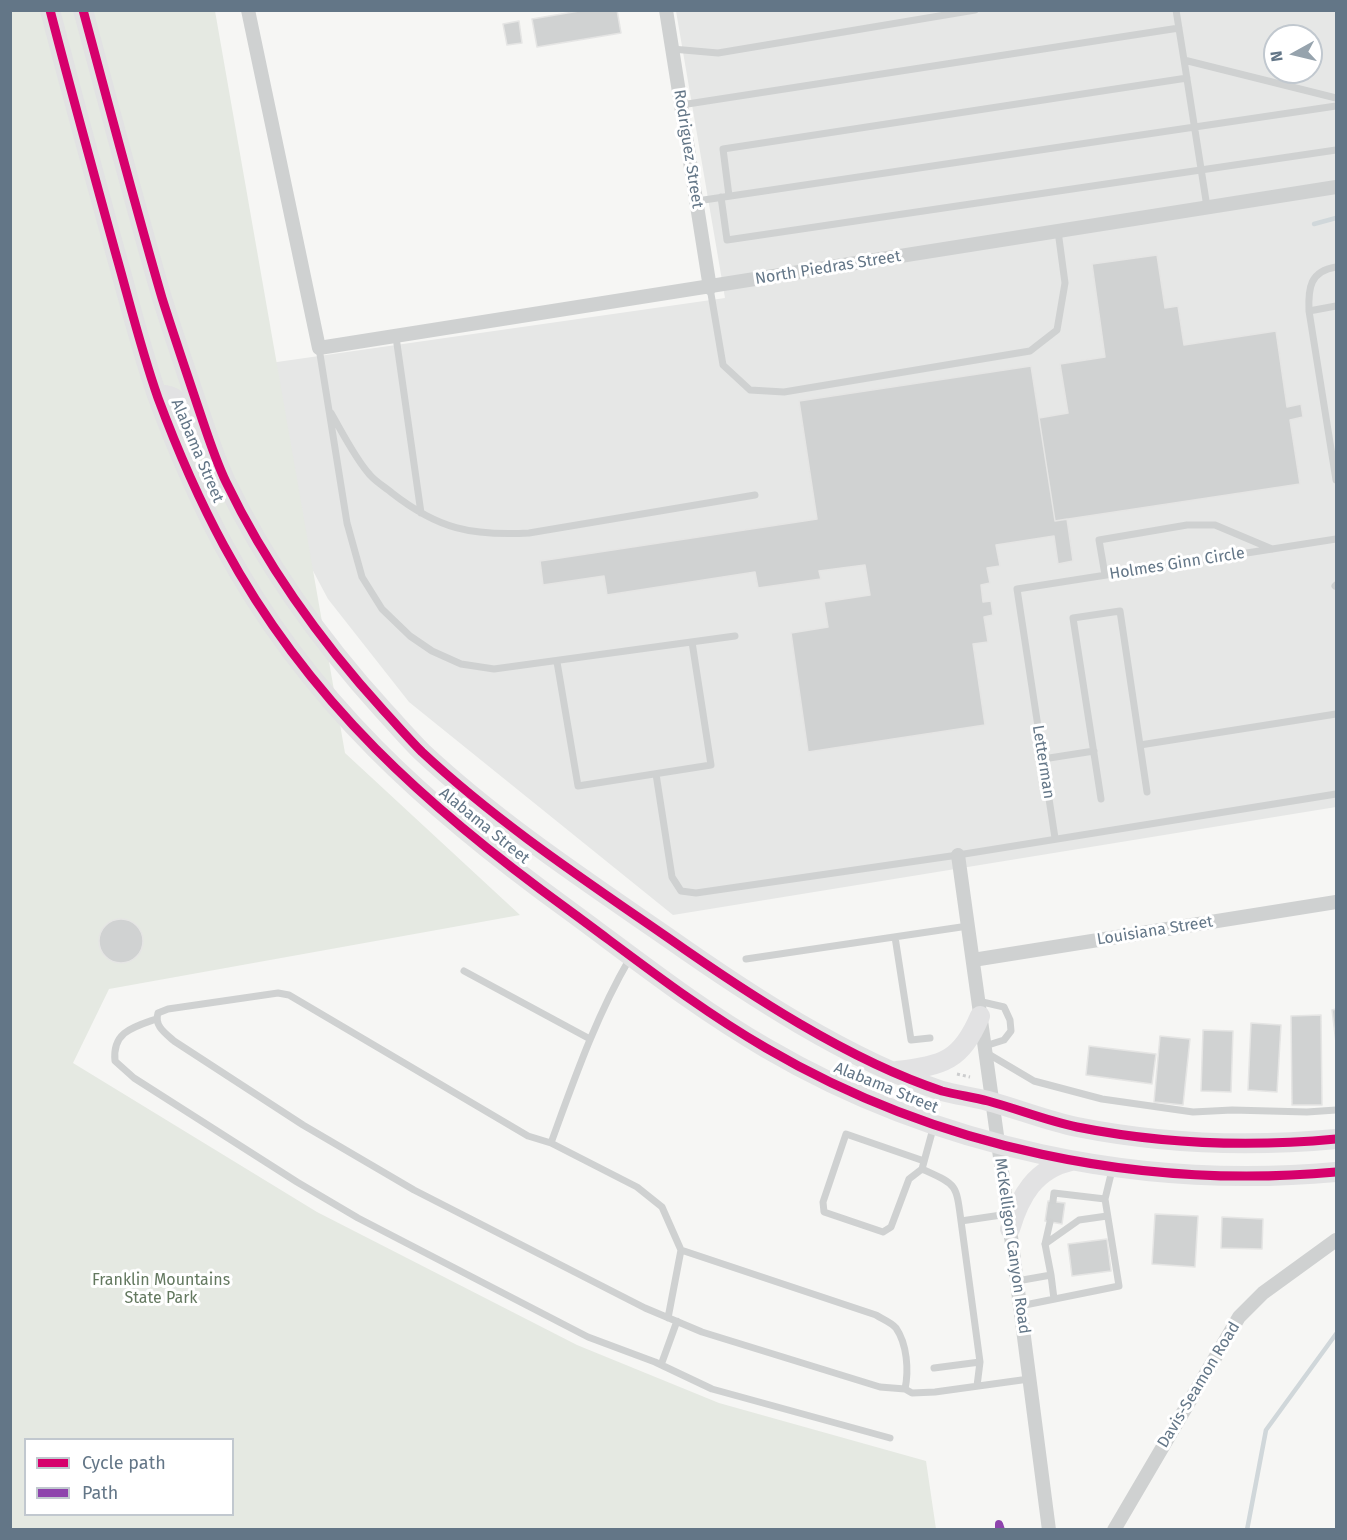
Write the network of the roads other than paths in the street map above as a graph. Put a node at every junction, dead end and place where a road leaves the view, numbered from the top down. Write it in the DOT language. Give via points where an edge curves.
graph roads {
  1 [pos="50,10"];
  2 [pos="83,10"];
  3 [pos="248,10"];
  4 [pos="666,10"];
  5 [pos="975,10"];
  6 [pos="1176,10"];
  7 [pos="1179,28"];
  8 [pos="672,49"];
  9 [pos="1184,60"];
  10 [pos="1187,78"];
  11 [pos="1336,98"];
  12 [pos="681,105"];
  13 [pos="1336,106"];
  14 [pos="1195,127"];
  15 [pos="1336,150"];
  16 [pos="1201,170"];
  17 [pos="1336,187"];
  18 [pos="729,196"];
  19 [pos="721,197"];
  20 [pos="697,201"];
  21 [pos="1207,207"];
  22 [pos="1058,231"];
  23 [pos="1336,267"];
  24 [pos="711,288"];
  25 [pos="1336,306"];
  26 [pos="1309,310"];
  27 [pos="396,337"];
  28 [pos="319,348"];
  29 [pos="157,395"];
  30 [pos="328,408"];
  31 [pos="208,438"];
  32 [pos="1336,480"];
  33 [pos="754,495"];
  34 [pos="421,513"];
  35 [pos="1336,539"];
  36 [pos="1272,549"];
  37 [pos="1105,575"];
  38 [pos="1017,589"];
  39 [pos="735,636"];
  40 [pos="692,642"];
  41 [pos="557,662"];
  42 [pos="1336,714"];
  43 [pos="1140,745"];
  44 [pos="1094,751"];
  45 [pos="1043,759"];
  46 [pos="656,774"];
  47 [pos="1147,792"];
  48 [pos="1336,794"];
  49 [pos="1101,799"];
  50 [pos="1054,838"];
  51 [pos="958,855"];
  52 [pos="1336,902"];
  53 [pos="968,926"];
  54 [pos="895,937"];
  55 [pos="631,956"];
  56 [pos="746,959"];
  57 [pos="973,960"];
  58 [pos="464,971"];
  59 [pos="979,1008"];
  60 [pos="156,1019"];
  61 [pos="930,1038"];
  62 [pos="591,1039"];
  63 [pos="985,1049"];
  64 [pos="894,1071"];
  65 [pos="992,1102"];
  66 [pos="1336,1110"];
  67 [pos="934,1125"];
  68 [pos="1336,1139"];
  69 [pos="551,1143"];
  70 [pos="998,1144"];
  71 [pos="1071,1161"];
  72 [pos="923,1165"];
  73 [pos="1112,1167"];
  74 [pos="1336,1172"];
  75 [pos="1104,1199"];
  76 [pos="1053,1201"];
  77 [pos="1107,1216"];
  78 [pos="961,1221"];
  79 [pos="1009,1221"];
  80 [pos="1050,1222"];
  81 [pos="1336,1240"];
  82 [pos="1046,1244"];
  83 [pos="681,1250"];
  84 [pos="1051,1275"];
  85 [pos="1017,1281"];
  86 [pos="1054,1299"];
  87 [pos="1020,1306"];
  88 [pos="668,1318"];
  89 [pos="676,1321"];
  90 [pos="980,1362"];
  91 [pos="661,1365"];
  92 [pos="934,1368"];
  93 [pos="1029,1379"];
  94 [pos="977,1386"];
  95 [pos="905,1389"];
  96 [pos="890,1438"];
  97 [pos="1049,1530"];
  98 [pos="1114,1530"];
  1 -- 29 [label="main road, Alabama Street"];
  2 -- 31 [label="main road, Alabama Street" via="174,337"];
  3 -- 28 [label="street"];
  4 -- 8 [label="street, Rodriguez Street"];
  5 -- 8 [label="lane" via="717,53"];
  6 -- 7 [label="lane"];
  7 -- 9 [label="lane"];
  7 -- 12 [label="lane"];
  8 -- 12 [label="street, Rodriguez Street"];
  9 -- 10 [label="lane"];
  9 -- 11 [label="lane"];
  10 -- 14 [label="lane"];
  10 -- 18 [label="lane" via="723,149"];
  12 -- 20 [label="street, Rodriguez Street"];
  13 -- 14 [label="lane"];
  14 -- 16 [label="lane"];
  14 -- 18 [label="lane"];
  15 -- 16 [label="lane"];
  16 -- 19 [label="lane" via="727,240"];
  16 -- 21 [label="lane"];
  17 -- 21 [label="street, North Piedras Street"];
  18 -- 19 [label="lane"];
  19 -- 20 [label="lane"];
  20 -- 24 [label="street, Rodriguez Street"];
  21 -- 22 [label="street, North Piedras Street"];
  22 -- 24 [label="street, North Piedras Street"];
  22 -- 24 [label="lane" via="1065,283 1057,330 1030,351 784,392 750,390 723,365"];
  23 -- 26 [label="lane" via="1319,273 1312,281"];
  24 -- 27 [label="street, North Piedras Street"];
  25 -- 26 [label="lane"];
  26 -- 32 [label="lane"];
  27 -- 28 [label="street, North Piedras Street"];
  27 -- 34 [label="lane"];
  28 -- 30 [label="lane"];
  29 -- 31 [label="main road" via="174,397 194,429"];
  29 -- 55 [label="main road, Alabama Street" via="194,489 226,550 292,653 353,727 422,795 474,839"];
  30 -- 34 [label="lane" via="370,475"];
  30 -- 41 [label="lane" via="347,523 362,577 382,609 410,636 461,663 494,669"];
  31 -- 64 [label="main road, Alabama Street" via="254,533 312,625 360,685 420,749 534,844 693,956 777,1009"];
  33 -- 34 [label="lane" via="529,533 465,531"];
  35 -- 36 [label="lane, Holmes Ginn Circle"];
  36 -- 37 [label="lane, Holmes Ginn Circle"];
  36 -- 37 [label="lane" via="1215,525 1187,525 1099,540"];
  37 -- 38 [label="lane, Holmes Ginn Circle"];
  38 -- 45 [label="lane, Letterman"];
  39 -- 40 [label="lane"];
  40 -- 41 [label="lane"];
  40 -- 46 [label="lane" via="711,765"];
  41 -- 46 [label="lane" via="578,786"];
  42 -- 43 [label="lane"];
  43 -- 44 [label="lane" via="1120,611 1073,618"];
  43 -- 47 [label="lane"];
  44 -- 45 [label="lane"];
  44 -- 49 [label="lane"];
  45 -- 50 [label="lane, Letterman"];
  46 -- 51 [label="lane" via="672,877 681,891 696,893"];
  48 -- 50 [label="lane"];
  50 -- 51 [label="lane"];
  51 -- 53 [label="street, McKelligon Canyon Road"];
  52 -- 57 [label="street, Louisiana Street"];
  53 -- 54 [label="lane"];
  53 -- 57 [label="street, McKelligon Canyon Road"];
  54 -- 56 [label="lane"];
  54 -- 61 [label="lane" via="911,1040"];
  55 -- 62 [label="lane"];
  55 -- 67 [label="main road, Alabama Street" via="709,1012 806,1071"];
  57 -- 59 [label="street, McKelligon Canyon Road"];
  58 -- 62 [label="lane"];
  59 -- 63 [label="street, McKelligon Canyon Road"];
  59 -- 63 [label="lane" via="1004,1007 1010,1020 1011,1031 1004,1040"];
  59 -- 64 [label="main road" via="972,1035 954,1055 924,1068"];
  60 -- 69 [label="lane" via="158,1013 168,1009 279,993 289,995 528,1136"];
  60 -- 88 [label="lane" via="159,1028 174,1041 303,1125 414,1190"];
  60 -- 91 [label="lane" via="126,1030 118,1040 115,1061 134,1078 358,1218 588,1337"];
  62 -- 69 [label="lane"];
  63 -- 65 [label="street, McKelligon Canyon Road"];
  63 -- 66 [label="lane" via="1034,1081 1102,1099 1193,1112"];
  64 -- 65 [label="main road, Alabama Street" via="944,1091"];
  65 -- 68 [label="main road, Alabama Street" via="1075,1127 1159,1139 1268,1143"];
  65 -- 70 [label="street, McKelligon Canyon Road"];
  67 -- 70 [label="main road, Alabama Street"];
  67 -- 72 [label="lane"];
  69 -- 83 [label="lane" via="637,1187 662,1208"];
  70 -- 71 [label="main road, Alabama Street"];
  70 -- 79 [label="street, McKelligon Canyon Road"];
  71 -- 73 [label="main road, Alabama Street"];
  71 -- 79 [label="main road" via="1046,1170 1034,1180"];
  72 -- 72 [label="lane" via="909,1179 891,1227 883,1232 824,1212 823,1202 846,1134"];
  72 -- 78 [label="lane" via="957,1191"];
  73 -- 74 [label="main road, Alabama Street" via="1233,1176"];
  73 -- 75 [label="lane"];
  75 -- 76 [label="lane" via="1054,1193"];
  75 -- 77 [label="lane"];
  77 -- 82 [label="lane" via="1079,1220"];
  77 -- 86 [label="lane" via="1119,1286"];
  78 -- 79 [label="lane"];
  78 -- 90 [label="lane"];
  79 -- 85 [label="street, McKelligon Canyon Road"];
  80 -- 82 [label="lane"];
  81 -- 98 [label="street, Davis-Seamon Road" via="1263,1293 1239,1317"];
  82 -- 84 [label="lane"];
  83 -- 88 [label="lane"];
  83 -- 95 [label="lane" via="876,1315 894,1326 903,1341 908,1376"];
  84 -- 85 [label="lane"];
  84 -- 86 [label="lane"];
  85 -- 87 [label="street, McKelligon Canyon Road"];
  86 -- 87 [label="lane"];
  87 -- 93 [label="street, McKelligon Canyon Road"];
  88 -- 89 [label="lane"];
  89 -- 91 [label="lane"];
  89 -- 95 [label="lane" via="880,1387"];
  90 -- 92 [label="lane"];
  90 -- 94 [label="lane"];
  91 -- 96 [label="lane" via="712,1389"];
  93 -- 94 [label="lane"];
  93 -- 97 [label="street, McKelligon Canyon Road"];
  94 -- 95 [label="lane" via="912,1393"];
}
